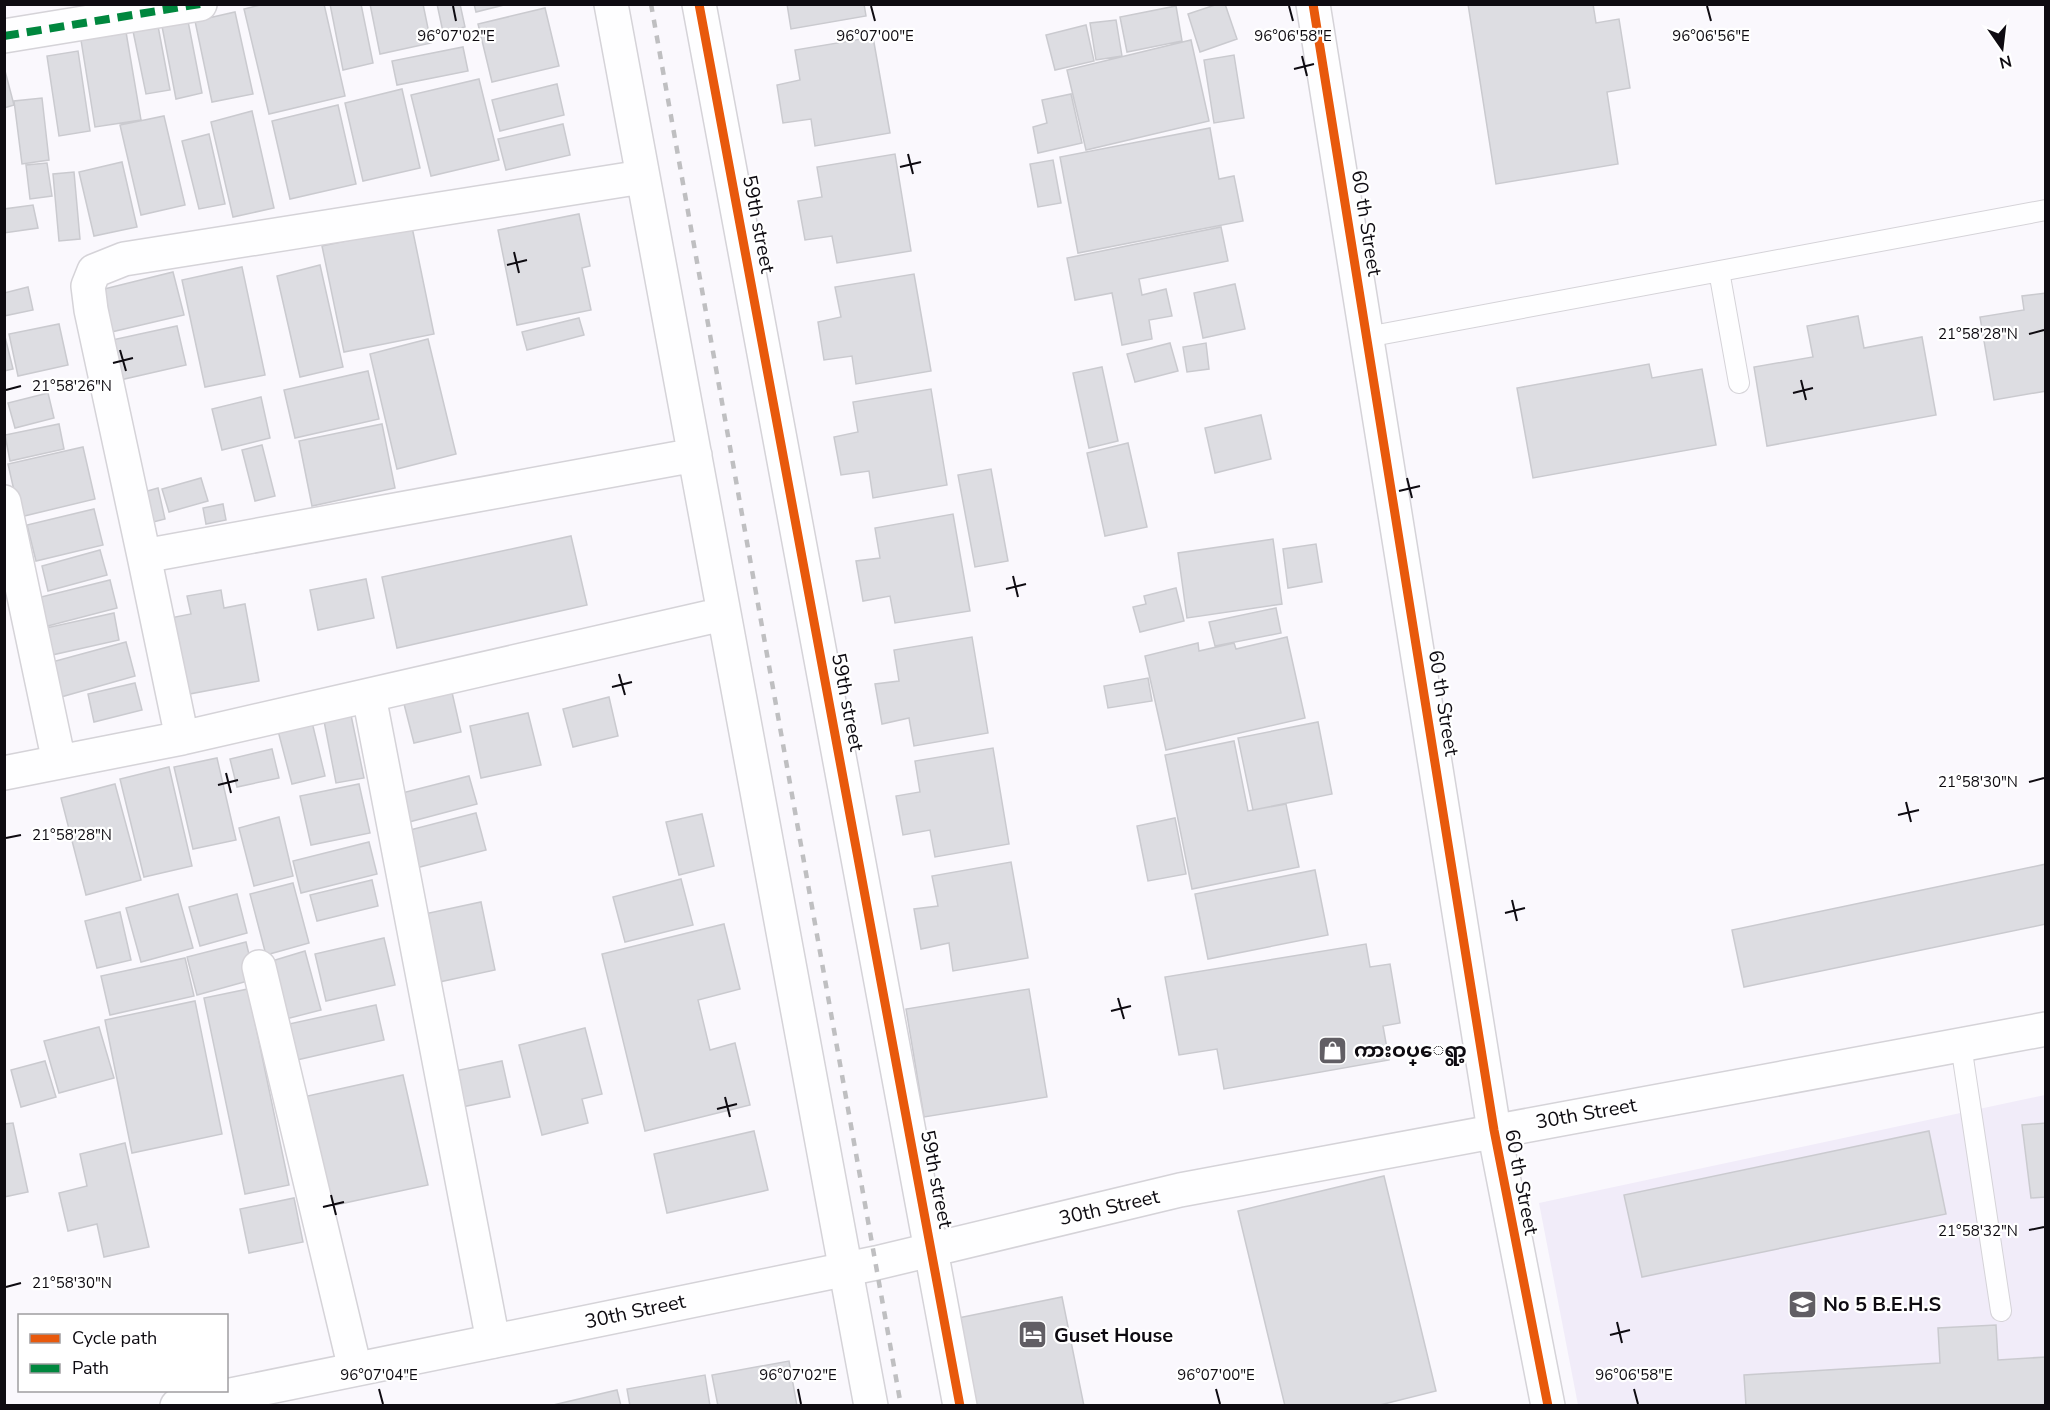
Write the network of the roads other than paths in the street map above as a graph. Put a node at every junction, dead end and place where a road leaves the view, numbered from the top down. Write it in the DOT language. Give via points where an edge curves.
graph roads {
  1 [pos="200,4"];
  2 [pos="611,4"];
  3 [pos="699,4"];
  4 [pos="1313,4"];
  5 [pos="4,36"];
  6 [pos="642,177"];
  7 [pos="2046,210"];
  8 [pos="1719,271"];
  9 [pos="1367,337"];
  10 [pos="1739,383"];
  11 [pos="695,455"];
  12 [pos="4,502"];
  13 [pos="144,556"];
  14 [pos="723,614"];
  15 [pos="369,696"];
  16 [pos="182,738"];
  17 [pos="59,762"];
  18 [pos="4,773"];
  19 [pos="259,967"];
  20 [pos="2046,1029"];
  21 [pos="1961,1045"];
  22 [pos="1494,1130"];
  23 [pos="932,1249"];
  24 [pos="845,1268"];
  25 [pos="2001,1311"];
  26 [pos="493,1341"];
  27 [pos="355,1369"];
  28 [pos="177,1406"];
  29 [pos="871,1406"];
  30 [pos="960,1406"];
  31 [pos="1548,1406"];
  1 -- 5 [label="street"];
  2 -- 6 [label="street"];
  3 -- 23 [label="street, 59th street"];
  4 -- 9 [label="street, 60 th Street"];
  6 -- 11 [label="street"];
  6 -- 13 [label="street" via="124,259 94,271 88,286 91,310"];
  7 -- 8 [label="lane"];
  8 -- 9 [label="lane"];
  8 -- 10 [label="lane"];
  9 -- 22 [label="street, 60 th Street"];
  11 -- 13 [label="street"];
  11 -- 14 [label="street"];
  12 -- 17 [label="street"];
  13 -- 16 [label="street"];
  14 -- 15 [label="street"];
  14 -- 24 [label="street"];
  15 -- 16 [label="street"];
  15 -- 26 [label="street"];
  16 -- 17 [label="street"];
  17 -- 18 [label="street"];
  19 -- 27 [label="street"];
  20 -- 21 [label="street, 30th Street"];
  21 -- 22 [label="street, 30th Street"];
  21 -- 25 [label="lane"];
  22 -- 23 [label="street, 30th Street" via="1179,1190"];
  22 -- 31 [label="street, 60 th Street"];
  23 -- 24 [label="street, 30th Street"];
  23 -- 30 [label="street, 59th street"];
  24 -- 26 [label="street, 30th Street"];
  24 -- 29 [label="street"];
  26 -- 27 [label="street, 30th Street"];
  27 -- 28 [label="street, 30th Street"];
}
